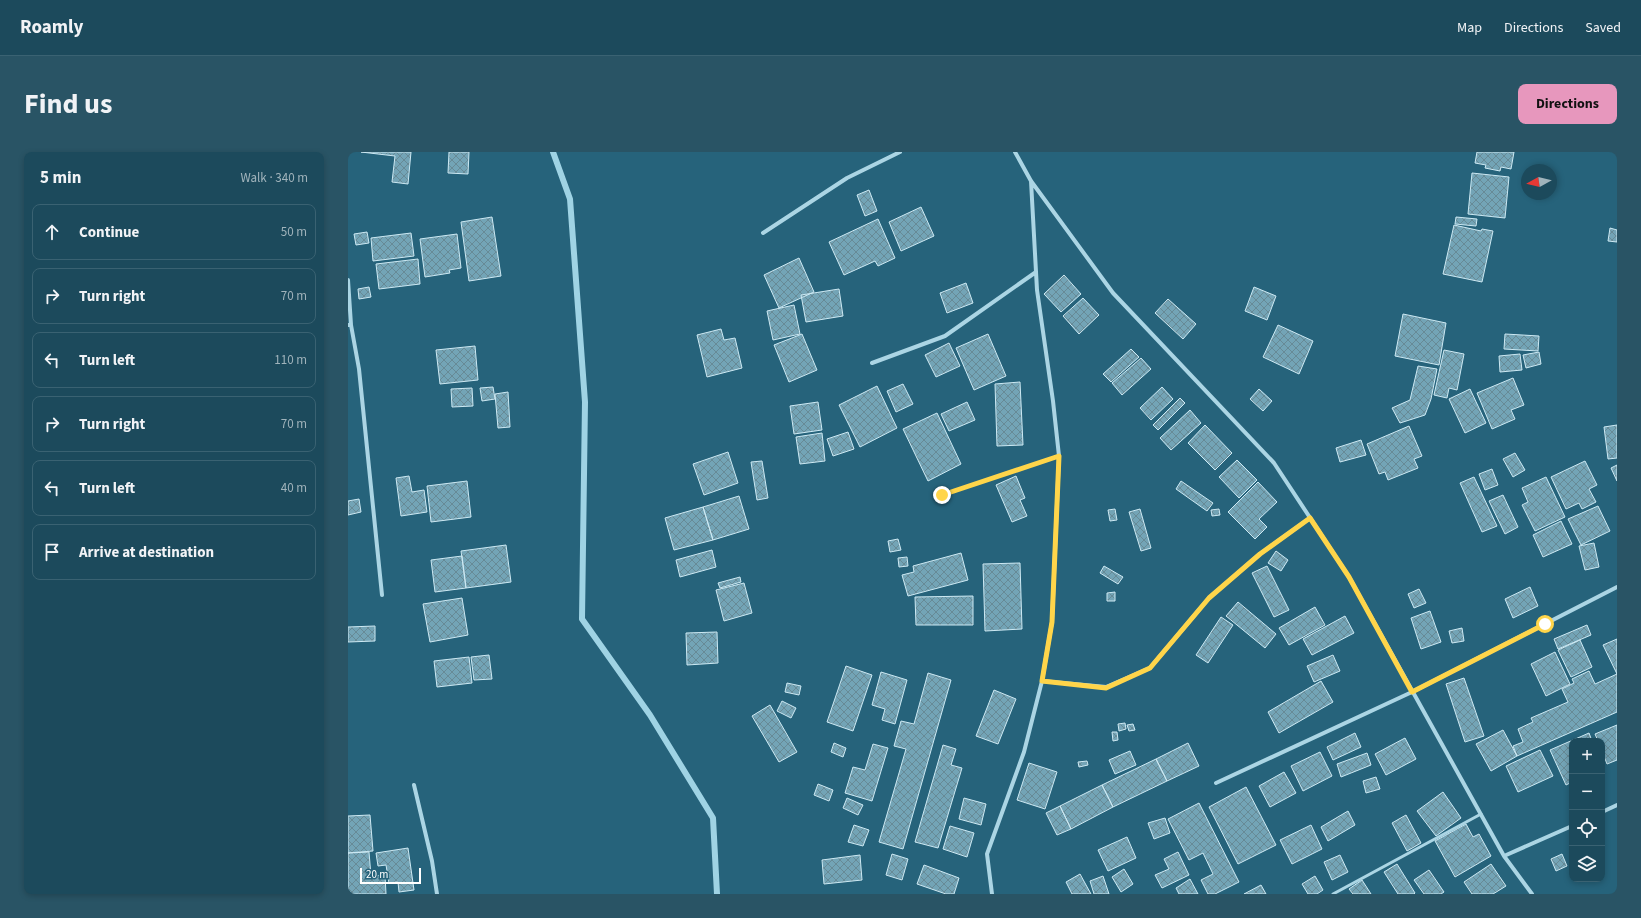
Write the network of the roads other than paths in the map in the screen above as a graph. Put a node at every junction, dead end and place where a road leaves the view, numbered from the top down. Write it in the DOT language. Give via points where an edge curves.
graph roads {
  1 [pos="900,152"];
  2 [pos="1015,152"];
  3 [pos="1031,181"];
  4 [pos="763,233"];
  5 [pos="1036,272"];
  6 [pos="348,280"];
  7 [pos="349,325"];
  8 [pos="872,363"];
  9 [pos="1059,456"];
  10 [pos="942,495"];
  11 [pos="1310,518"];
  12 [pos="1617,587"];
  13 [pos="382,595"];
  14 [pos="1042,681"];
  15 [pos="1412,692"];
  16 [pos="1216,783"];
  17 [pos="414,785"];
  18 [pos="1617,806"];
  19 [pos="1605,811"];
  20 [pos="1481,814"];
  21 [pos="1569,827"];
  22 [pos="1504,856"];
  23 [pos="437,894"];
  24 [pos="992,894"];
  25 [pos="1333,894"];
  26 [pos="1532,894"];
  1 -- 4 [label="street" via="847,178"];
  2 -- 3 [label="street"];
  3 -- 5 [label="street"];
  3 -- 11 [label="street" via="1113,293 1274,463"];
  5 -- 8 [label="street" via="945,336"];
  5 -- 9 [label="street"];
  6 -- 7 [label="street"];
  7 -- 13 [label="street" via="359,370"];
  9 -- 10 [label="lane"];
  9 -- 14 [label="street" via="1052,622"];
  11 -- 14 [label="street" via="1260,554 1209,598 1150,668 1106,688"];
  11 -- 15 [label="street" via="1349,577"];
  12 -- 15 [label="street"];
  14 -- 24 [label="street" via="1024,752 987,854"];
  15 -- 16 [label="street"];
  15 -- 20 [label="street"];
  17 -- 23 [label="street"];
  18 -- 19 [label="street"];
  20 -- 22 [label="street"];
  20 -- 25 [label="lane"];
  21 -- 22 [label="street"];
  22 -- 26 [label="street"];
}
